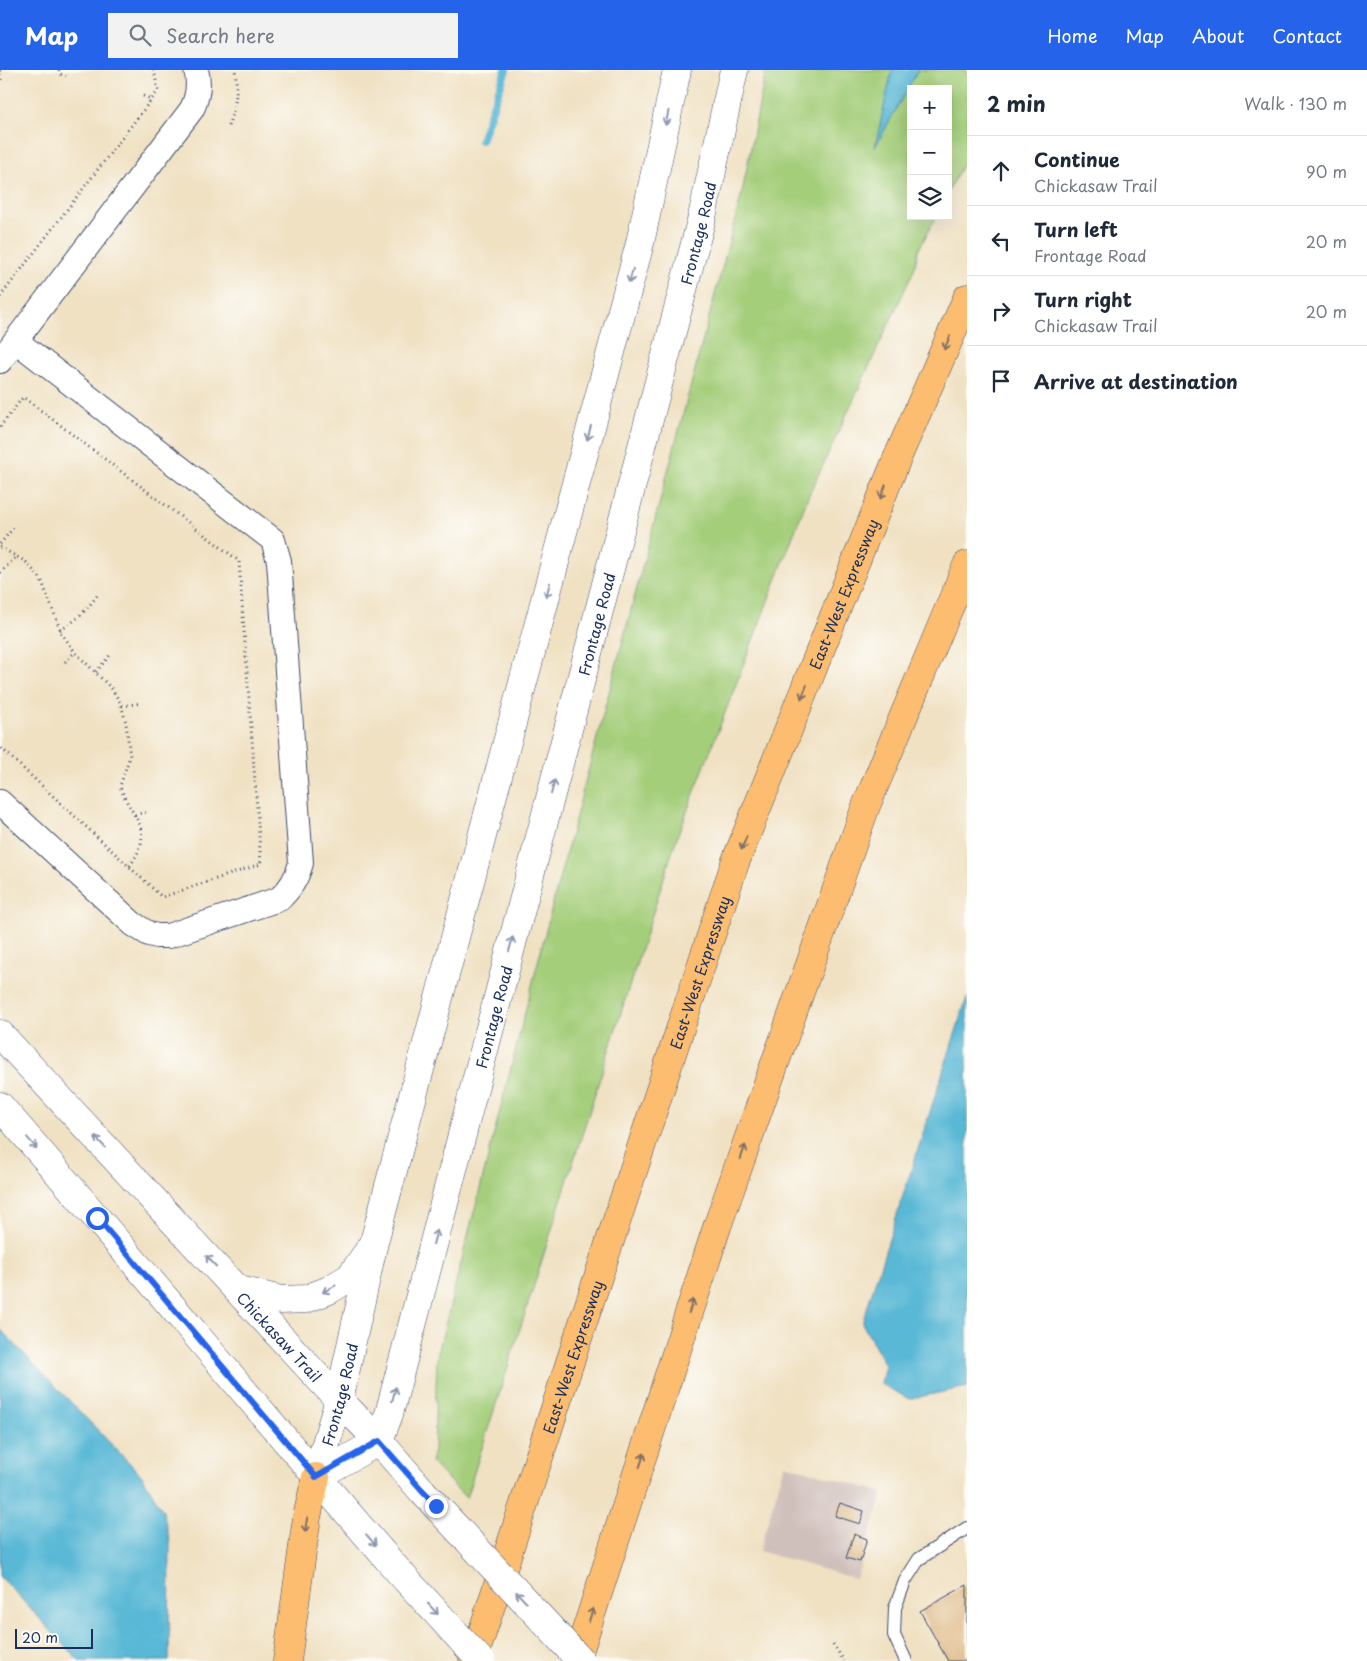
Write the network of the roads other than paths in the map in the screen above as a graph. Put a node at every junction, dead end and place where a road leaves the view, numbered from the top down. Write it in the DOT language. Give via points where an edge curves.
graph roads {
  1 [pos="196,70"];
  2 [pos="677,70"];
  3 [pos="734,70"];
  4 [pos="967,298"];
  5 [pos="16,341"];
  6 [pos="0,361"];
  7 [pos="967,565"];
  8 [pos="0,802"];
  9 [pos="0,1034"];
  10 [pos="0,1106"];
  11 [pos="374,1242"];
  12 [pos="236,1289"];
  13 [pos="338,1400"];
  14 [pos="379,1441"];
  15 [pos="316,1477"];
  16 [pos="967,1528"];
  17 [pos="287,1661"];
  18 [pos="473,1661"];
  19 [pos="481,1661"];
  20 [pos="576,1661"];
  21 [pos="580,1661"];
  22 [pos="906,1661"];
  1 -- 5 [label="street" via="199,82 192,109"];
  2 -- 11 [label="street, Frontage Road, one-way" via="640,243"];
  14 -- 3 [label="street, Frontage Road, one-way" via="394,1394 694,246"];
  4 -- 18 [label="highway, East-West Expressway, one-way" via="896,461 736,863"];
  5 -- 6 [label="street"];
  5 -- 8 [label="street" via="273,540 279,561 301,863 297,877 279,899 168,936 157,936 133,924"];
  20 -- 7 [label="highway, one-way" via="717,1227 866,806"];
  12 -- 9 [label="street, Chickasaw Trail, one-way"];
  10 -- 15 [label="street, one-way"];
  11 -- 12 [label="street, one-way" via="350,1277 330,1290 306,1299 281,1300"];
  11 -- 13 [label="street, Frontage Road"];
  12 -- 13 [label="street, Chickasaw Trail"];
  13 -- 14 [label="street, Chickasaw Trail"];
  13 -- 15 [label="street, Frontage Road"];
  14 -- 15 [label="street, Frontage Road"];
  21 -- 14 [label="street, Chickasaw Trail, one-way, bridge" via="422,1492"];
  15 -- 17 [label="highway, one-way" via="307,1517"];
  15 -- 19 [label="street, one-way, bridge"];
  16 -- 22 [label="lane" via="919,1559 906,1580 896,1608 894,1635"];
}
